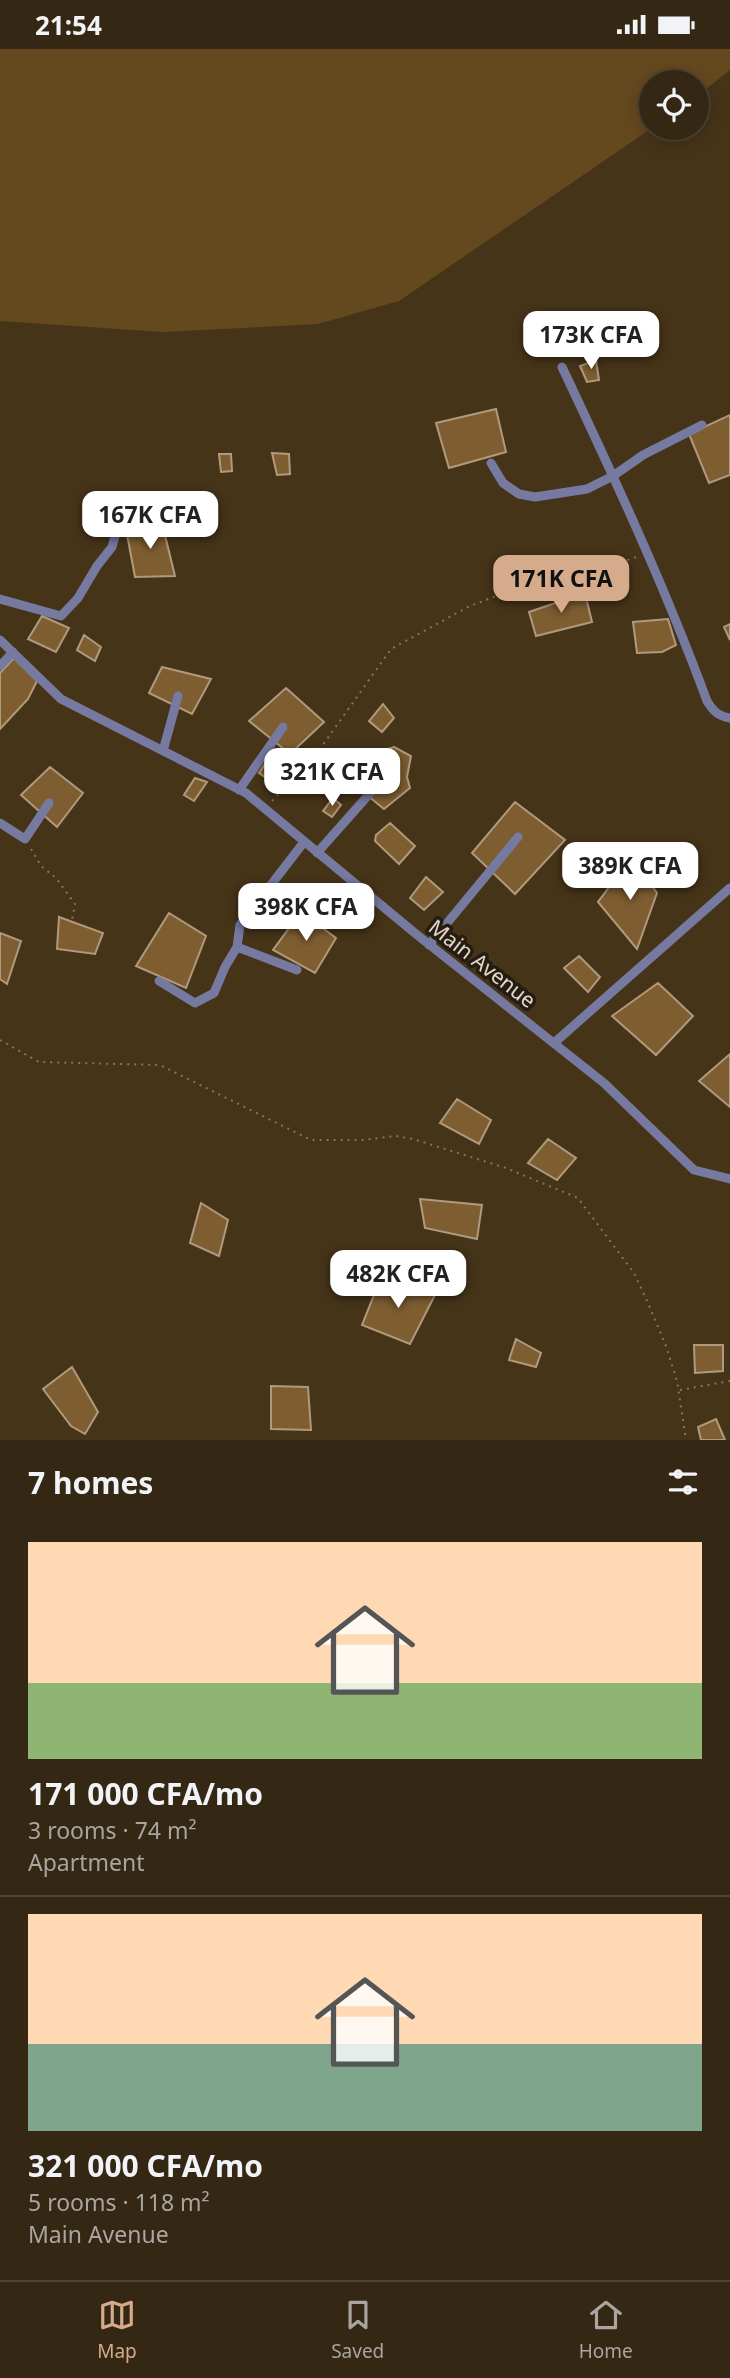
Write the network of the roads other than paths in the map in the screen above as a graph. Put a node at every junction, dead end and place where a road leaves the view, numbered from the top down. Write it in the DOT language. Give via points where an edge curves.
graph roads {
  1 [pos="562,367"];
  2 [pos="702,425"];
  3 [pos="491,463"];
  4 [pos="613,476"];
  5 [pos="149,518"];
  6 [pos="0,599"];
  7 [pos="0,640"];
  8 [pos="13,652"];
  9 [pos="0,666"];
  10 [pos="178,696"];
  11 [pos="730,718"];
  12 [pos="283,727"];
  13 [pos="163,751"];
  14 [pos="380,782"];
  15 [pos="239,790"];
  16 [pos="49,803"];
  17 [pos="0,824"];
  18 [pos="518,837"];
  19 [pos="304,842"];
  20 [pos="317,853"];
  21 [pos="730,888"];
  22 [pos="429,944"];
  23 [pos="237,947"];
  24 [pos="298,970"];
  25 [pos="159,981"];
  26 [pos="554,1043"];
  27 [pos="730,1179"];
  1 -- 4 [label="street"];
  2 -- 4 [label="street"];
  3 -- 4 [label="street" via="503,483 534,497 587,489"];
  4 -- 11 [label="street" via="676,617 707,701 713,711"];
  5 -- 6 [label="street" via="118,526 112,547 78,599 61,616"];
  7 -- 8 [label="street, Main Avenue"];
  8 -- 9 [label="street"];
  8 -- 13 [label="street, Main Avenue" via="61,699"];
  10 -- 13 [label="street"];
  12 -- 15 [label="street"];
  13 -- 15 [label="street, Main Avenue"];
  14 -- 20 [label="street"];
  15 -- 19 [label="street, Main Avenue"];
  16 -- 17 [label="street" via="25,839"];
  18 -- 22 [label="street"];
  19 -- 20 [label="street, Main Avenue"];
  19 -- 23 [label="street" via="240,925"];
  20 -- 22 [label="street, Main Avenue"];
  21 -- 26 [label="street"];
  22 -- 26 [label="street, Main Avenue"];
  23 -- 24 [label="street"];
  23 -- 25 [label="street" via="214,993 195,1003"];
  26 -- 27 [label="street, Main Avenue" via="604,1083 694,1170"];
}
